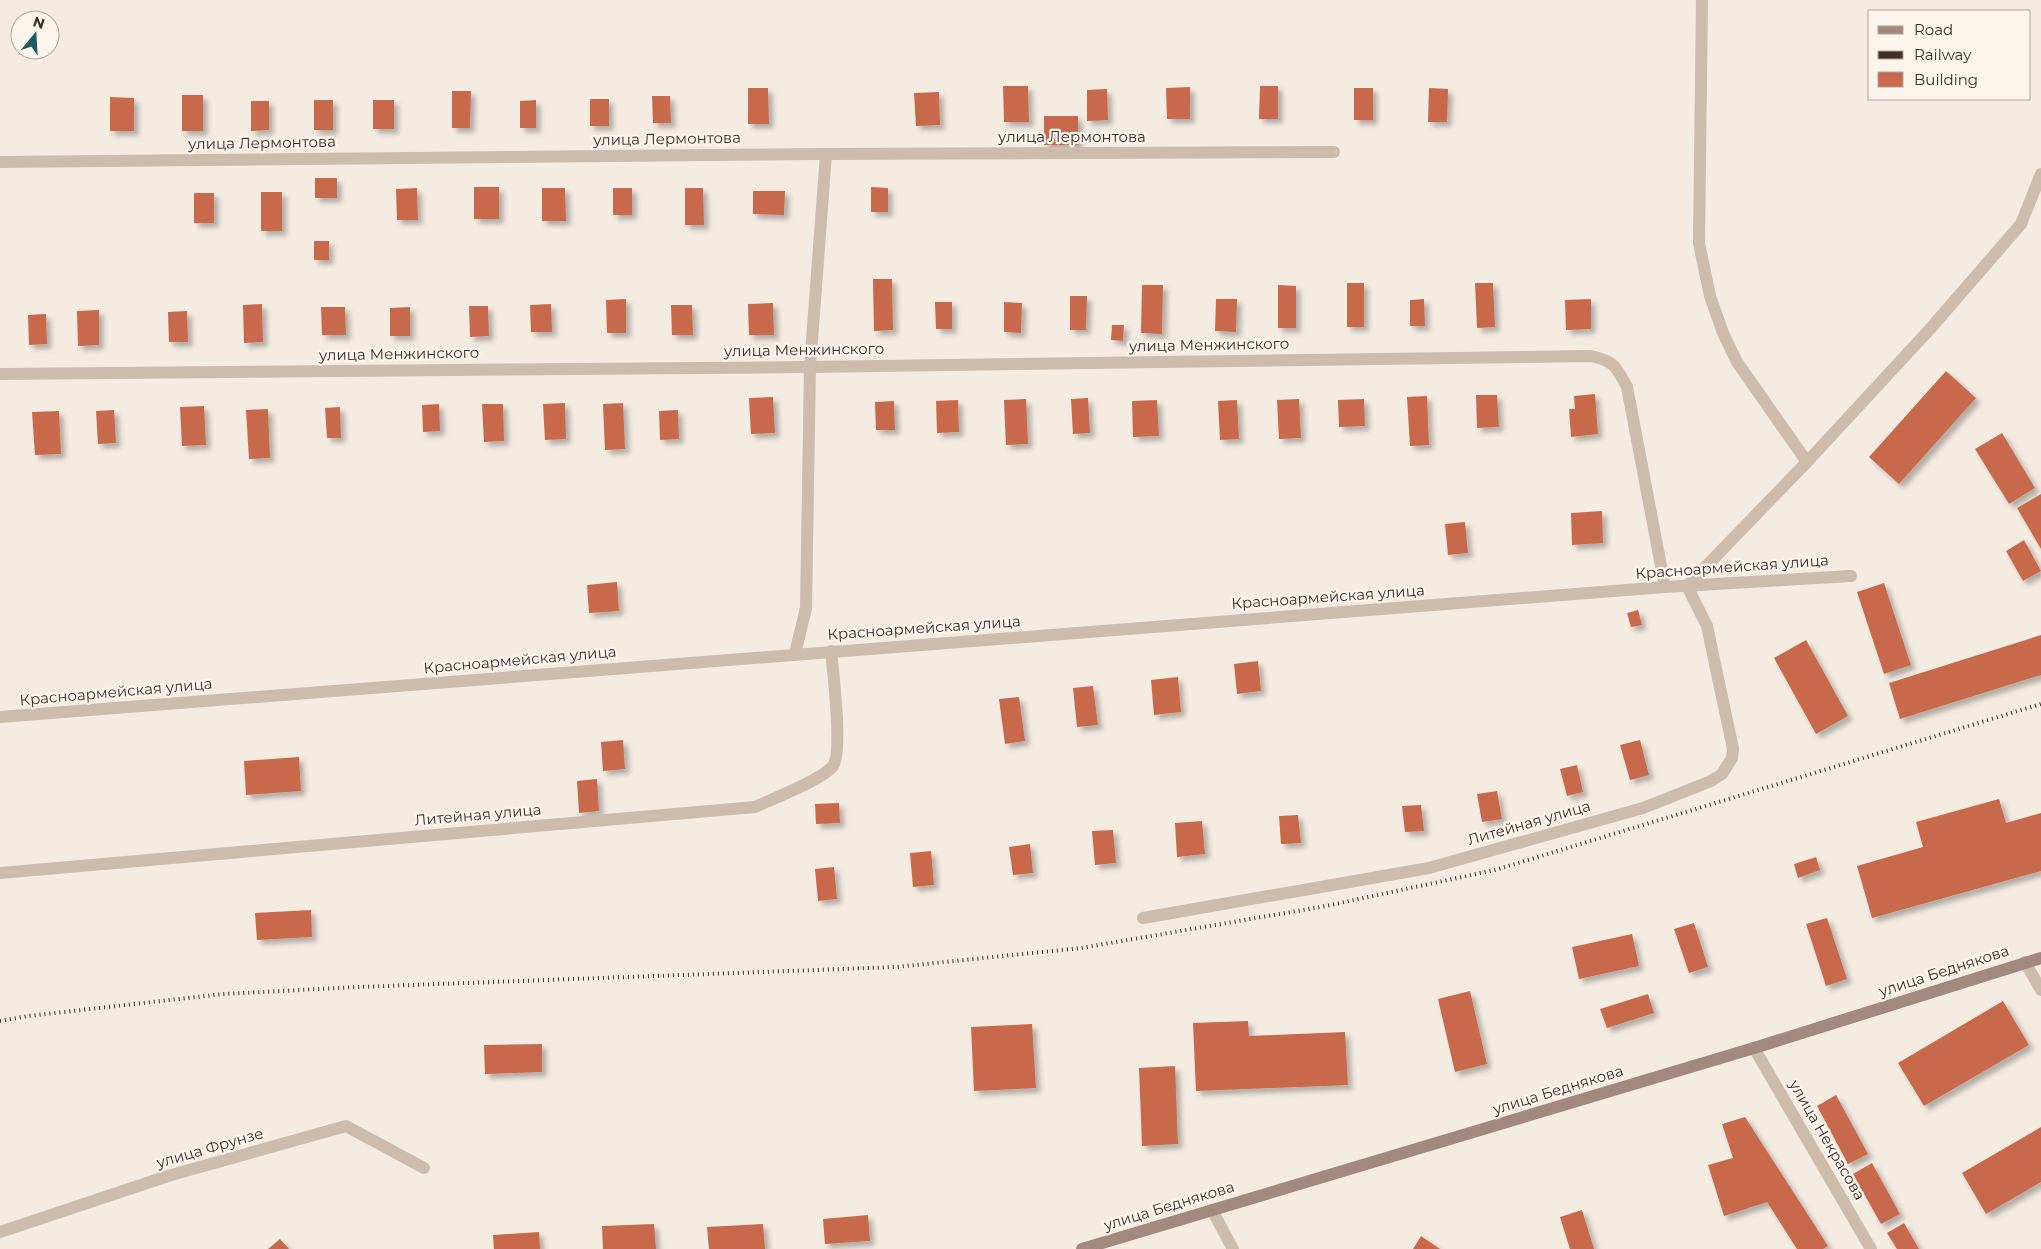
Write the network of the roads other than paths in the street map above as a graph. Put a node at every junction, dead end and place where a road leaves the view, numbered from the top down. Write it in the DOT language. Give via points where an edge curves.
graph roads {
  1 [pos="1702,0"];
  2 [pos="1334,152"];
  3 [pos="826,154"];
  4 [pos="0,162"];
  5 [pos="2041,174"];
  6 [pos="810,367"];
  7 [pos="0,374"];
  8 [pos="1807,462"];
  9 [pos="1851,576"];
  10 [pos="1688,586"];
  11 [pos="1665,587"];
  12 [pos="831,652"];
  13 [pos="795,654"];
  14 [pos="0,718"];
  15 [pos="0,873"];
  16 [pos="1142,918"];
  17 [pos="2041,958"];
  18 [pos="2025,962"];
  19 [pos="2041,990"];
  20 [pos="1754,1048"];
  21 [pos="424,1168"];
  22 [pos="1212,1210"];
  23 [pos="0,1232"];
  24 [pos="1082,1249"];
  25 [pos="1233,1249"];
  26 [pos="1872,1249"];
  1 -- 8 [label="street" via="1700,243 1710,296 1737,362"];
  2 -- 3 [label="street, улица Лермонтова"];
  3 -- 4 [label="street, улица Лермонтова"];
  3 -- 6 [label="street"];
  5 -- 8 [label="street" via="2021,224 1930,329"];
  6 -- 7 [label="street, улица Менжинского"];
  6 -- 11 [label="street, улица Менжинского" via="1590,356 1608,360 1619,370 1627,387"];
  6 -- 13 [label="street" via="806,608"];
  8 -- 10 [label="street"];
  9 -- 10 [label="street, Красноармейская улица"];
  10 -- 11 [label="street, Красноармейская улица"];
  10 -- 16 [label="street, Литейная улица" via="1707,626 1733,749 1732,758 1722,774 1711,781 1643,808 1429,868"];
  11 -- 12 [label="street, Красноармейская улица"];
  12 -- 13 [label="street, Красноармейская улица"];
  12 -- 15 [label="street, Литейная улица" via="838,749 833,766 817,778 755,807"];
  13 -- 14 [label="street, Красноармейская улица"];
  17 -- 18 [label="street, улица Беднякова"];
  18 -- 19 [label="street"];
  18 -- 20 [label="street, улица Беднякова"];
  20 -- 22 [label="street, улица Беднякова"];
  20 -- 26 [label="street, улица Некрасова"];
  21 -- 23 [label="street, улица Фрунзе" via="346,1126 168,1176"];
  22 -- 24 [label="street, улица Беднякова"];
  22 -- 25 [label="street"];
}
